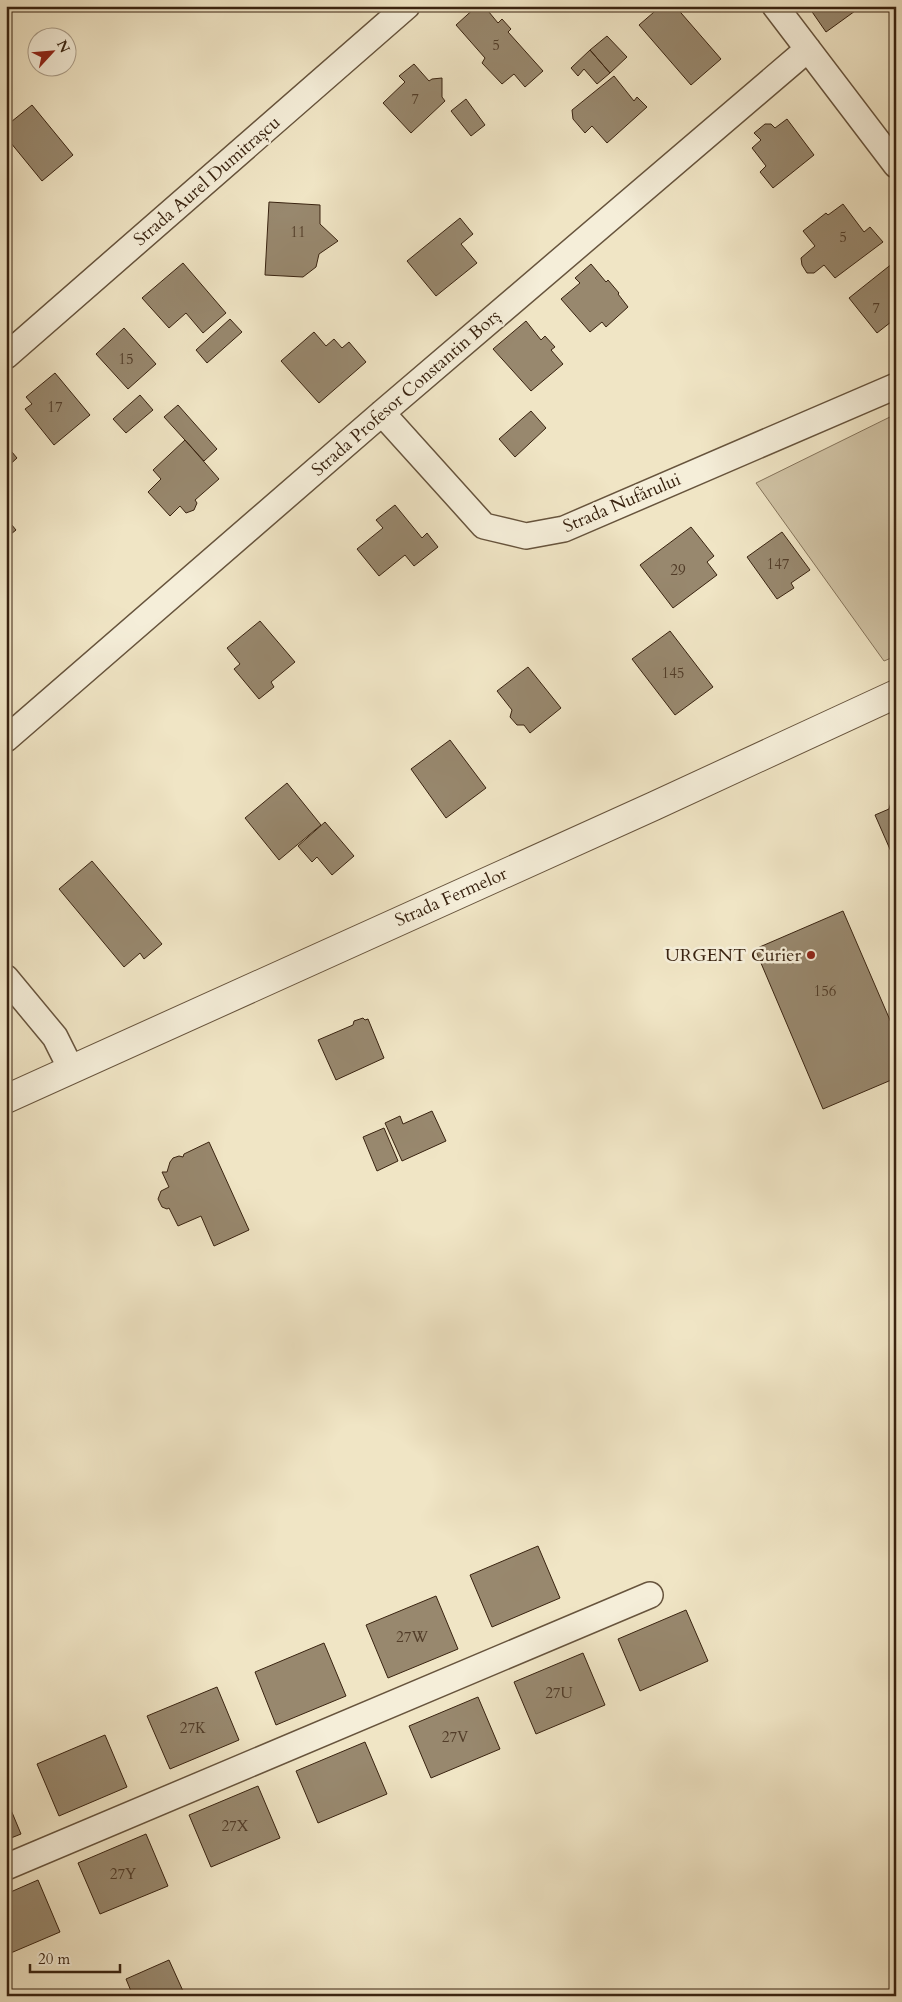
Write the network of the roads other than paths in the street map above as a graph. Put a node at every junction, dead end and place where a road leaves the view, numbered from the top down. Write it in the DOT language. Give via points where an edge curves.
graph roads {
  1 [pos="407,6"];
  2 [pos="774,6"];
  3 [pos="808,50"];
  4 [pos="896,165"];
  5 [pos="6,356"];
  6 [pos="896,386"];
  7 [pos="382,413"];
  8 [pos="896,694"];
  9 [pos="6,738"];
  10 [pos="6,978"];
  11 [pos="71,1069"];
  12 [pos="6,1098"];
  13 [pos="650,1595"];
  14 [pos="6,1867"];
  1 -- 5 [label="street, Strada Aurel Dumitrașcu"];
  2 -- 3 [label="street"];
  3 -- 4 [label="street"];
  3 -- 7 [label="street, Strada Profesor Constantin Borș"];
  6 -- 7 [label="street, Strada Nufărului" via="564,529 526,536 484,526"];
  7 -- 9 [label="street, Strada Profesor Constantin Borș"];
  8 -- 11 [label="street, Strada Fermelor"];
  10 -- 11 [label="street" via="55,1037"];
  11 -- 12 [label="street, Strada Fermelor"];
  13 -- 14 [label="street"];
}
